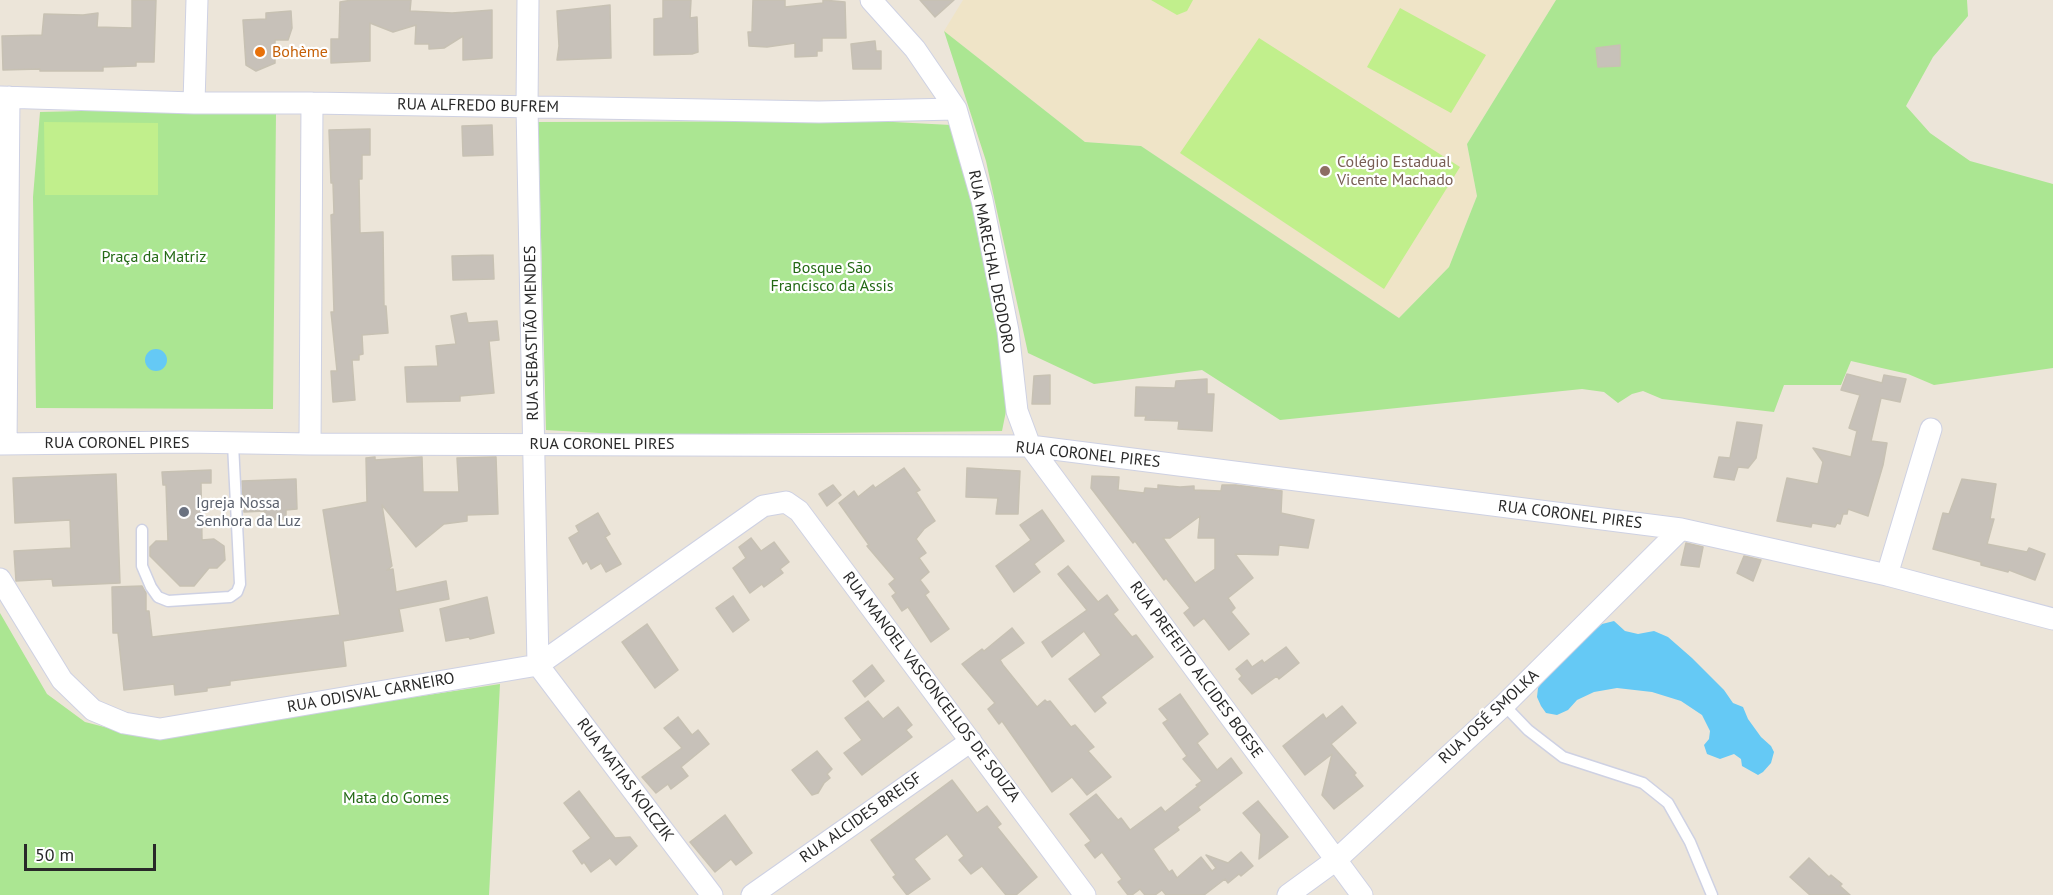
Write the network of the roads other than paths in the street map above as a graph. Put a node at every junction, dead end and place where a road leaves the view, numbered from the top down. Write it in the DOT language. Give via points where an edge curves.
graph roads {
  1 [pos="197,0"];
  2 [pos="528,0"];
  3 [pos="871,0"];
  4 [pos="4,97"];
  5 [pos="194,103"];
  6 [pos="312,103"];
  7 [pos="527,106"];
  8 [pos="956,109"];
  9 [pos="1931,429"];
  10 [pos="3,444"];
  11 [pos="233,444"];
  12 [pos="310,444"];
  13 [pos="535,444"];
  14 [pos="1030,446"];
  15 [pos="763,506"];
  16 [pos="1681,529"];
  17 [pos="142,530"];
  18 [pos="1887,575"];
  19 [pos="0,579"];
  20 [pos="2053,619"];
  21 [pos="538,665"];
  22 [pos="1504,705"];
  23 [pos="970,741"];
  24 [pos="1336,860"];
  25 [pos="712,895"];
  26 [pos="752,895"];
  27 [pos="1085,895"];
  28 [pos="1288,895"];
  29 [pos="1362,895"];
  30 [pos="1712,895"];
  1 -- 5 [label="street"];
  2 -- 7 [label="street, RUA SEBASTIÃO MENDES"];
  3 -- 8 [label="street, RUA MARECHAL DEODORO" via="915,49"];
  4 -- 5 [label="street, RUA ALFREDO BUFREM"];
  4 -- 10 [label="street"];
  5 -- 6 [label="street, RUA ALFREDO BUFREM"];
  6 -- 7 [label="street, RUA ALFREDO BUFREM"];
  6 -- 12 [label="street"];
  7 -- 8 [label="street, RUA ALFREDO BUFREM" via="819,112"];
  7 -- 13 [label="street, RUA SEBASTIÃO MENDES"];
  8 -- 14 [label="street, RUA MARECHAL DEODORO" via="982,200 1008,331 1017,411"];
  9 -- 18 [label="street"];
  10 -- 11 [label="street, RUA CORONEL PIRES"];
  11 -- 12 [label="street, RUA CORONEL PIRES"];
  11 -- 17 [label="lane" via="240,584 237,592 230,597 168,601 158,597 142,566"];
  12 -- 13 [label="street, RUA CORONEL PIRES"];
  13 -- 14 [label="street, RUA CORONEL PIRES"];
  13 -- 21 [label="street, RUA SEBASTIÃO MENDES"];
  14 -- 16 [label="street, RUA CORONEL PIRES"];
  14 -- 24 [label="street, RUA PREFEITO ALCIDES BOESE"];
  15 -- 21 [label="street, RUA ODISVAL CARNEIRO"];
  15 -- 23 [label="street, RUA MANOEL VASCONCELLOS DE SOUZA" via="786,502 800,511"];
  16 -- 18 [label="street, RUA CORONEL PIRES"];
  16 -- 22 [label="street, RUA JOSÉ SMOLKA"];
  18 -- 20 [label="street, RUA CORONEL PIRES"];
  19 -- 21 [label="street, RUA ODISVAL CARNEIRO" via="62,680 93,710 124,723 151,728"];
  21 -- 25 [label="street, RUA MATIAS KOLCZIK"];
  22 -- 24 [label="street, RUA JOSÉ SMOLKA"];
  22 -- 30 [label="lane" via="1563,757 1643,783 1668,803 1690,842"];
  23 -- 26 [label="street, RUA ALCIDES BREISF"];
  23 -- 27 [label="street, RUA MANOEL VASCONCELLOS DE SOUZA"];
  24 -- 28 [label="street, RUA JOSÉ SMOLKA"];
  24 -- 29 [label="street, RUA PREFEITO ALCIDES BOESE"];
}
